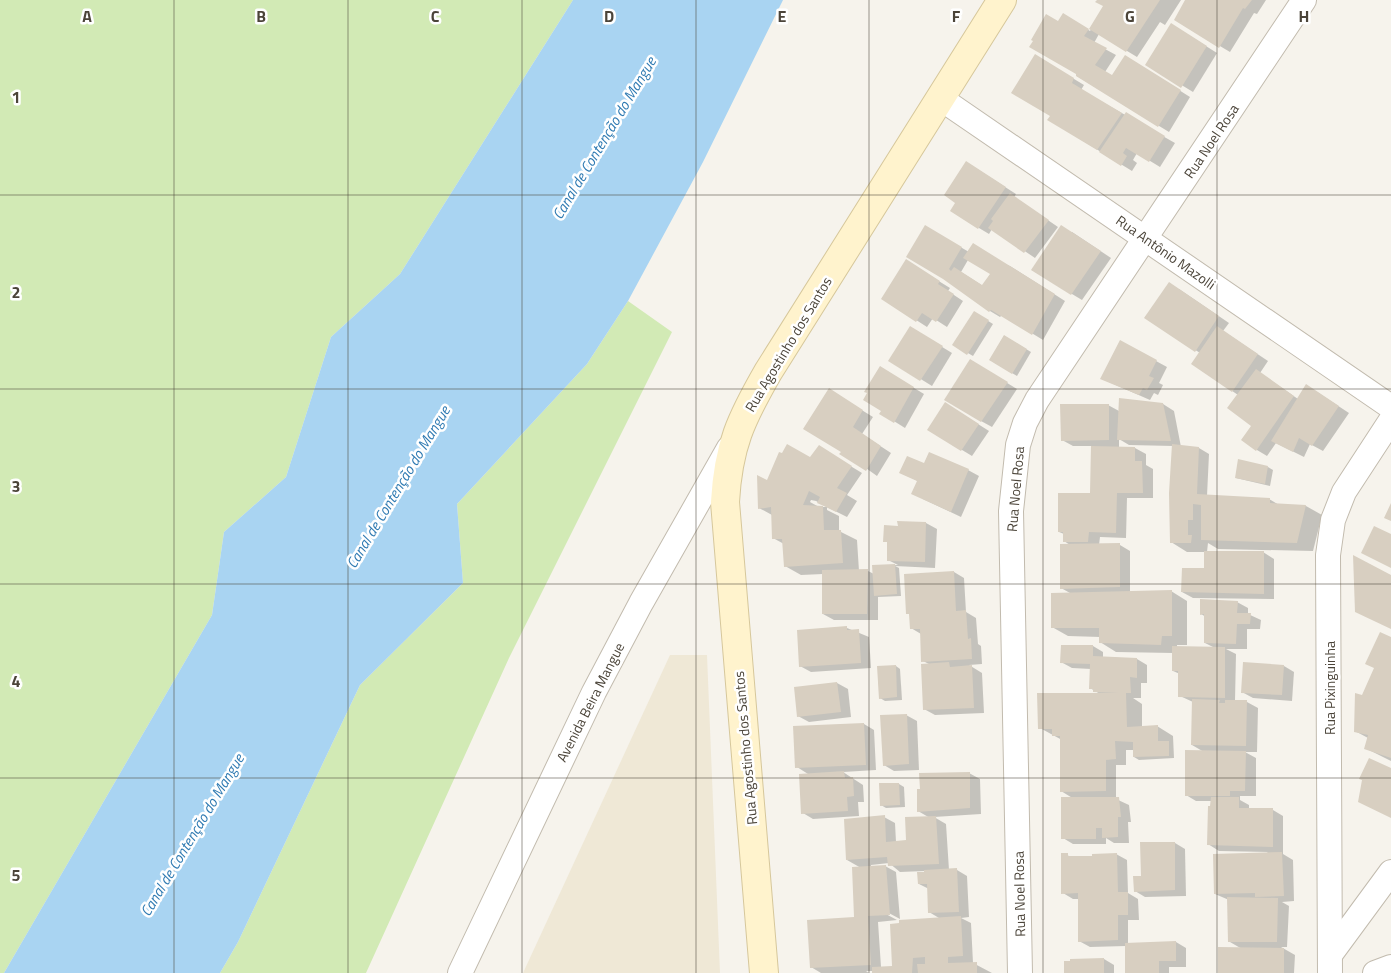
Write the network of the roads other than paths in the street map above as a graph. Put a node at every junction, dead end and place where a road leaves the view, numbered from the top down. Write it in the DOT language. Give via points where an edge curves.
graph roads {
  1 [pos="1002,0"];
  2 [pos="1304,0"];
  3 [pos="940,98"];
  4 [pos="1147,238"];
  5 [pos="1391,407"];
  6 [pos="1391,420"];
  7 [pos="735,438"];
  8 [pos="1391,872"];
  9 [pos="1330,964"];
  10 [pos="1391,967"];
  11 [pos="460,973"];
  12 [pos="764,973"];
  13 [pos="1020,973"];
  14 [pos="1375,973"];
  1 -- 3 [label="street, Rua Agostinho dos Santos"];
  2 -- 4 [label="street, Rua Noel Rosa"];
  3 -- 4 [label="street, Rua Antônio Mazolli"];
  3 -- 7 [label="street, Rua Agostinho dos Santos" via="768,372"];
  4 -- 5 [label="street, Rua Antônio Mazolli"];
  4 -- 13 [label="street, Rua Noel Rosa" via="1037,400 1018,445 1010,550"];
  6 -- 9 [label="street, Rua Pixinguinha" via="1344,492 1333,520 1328,556"];
  7 -- 11 [label="street, Avenida Beira Mangue" via="594,692"];
  7 -- 12 [label="street, Rua Agostinho dos Santos" via="727,468 725,502"];
  8 -- 9 [label="street"];
  10 -- 14 [label="street"];
}
